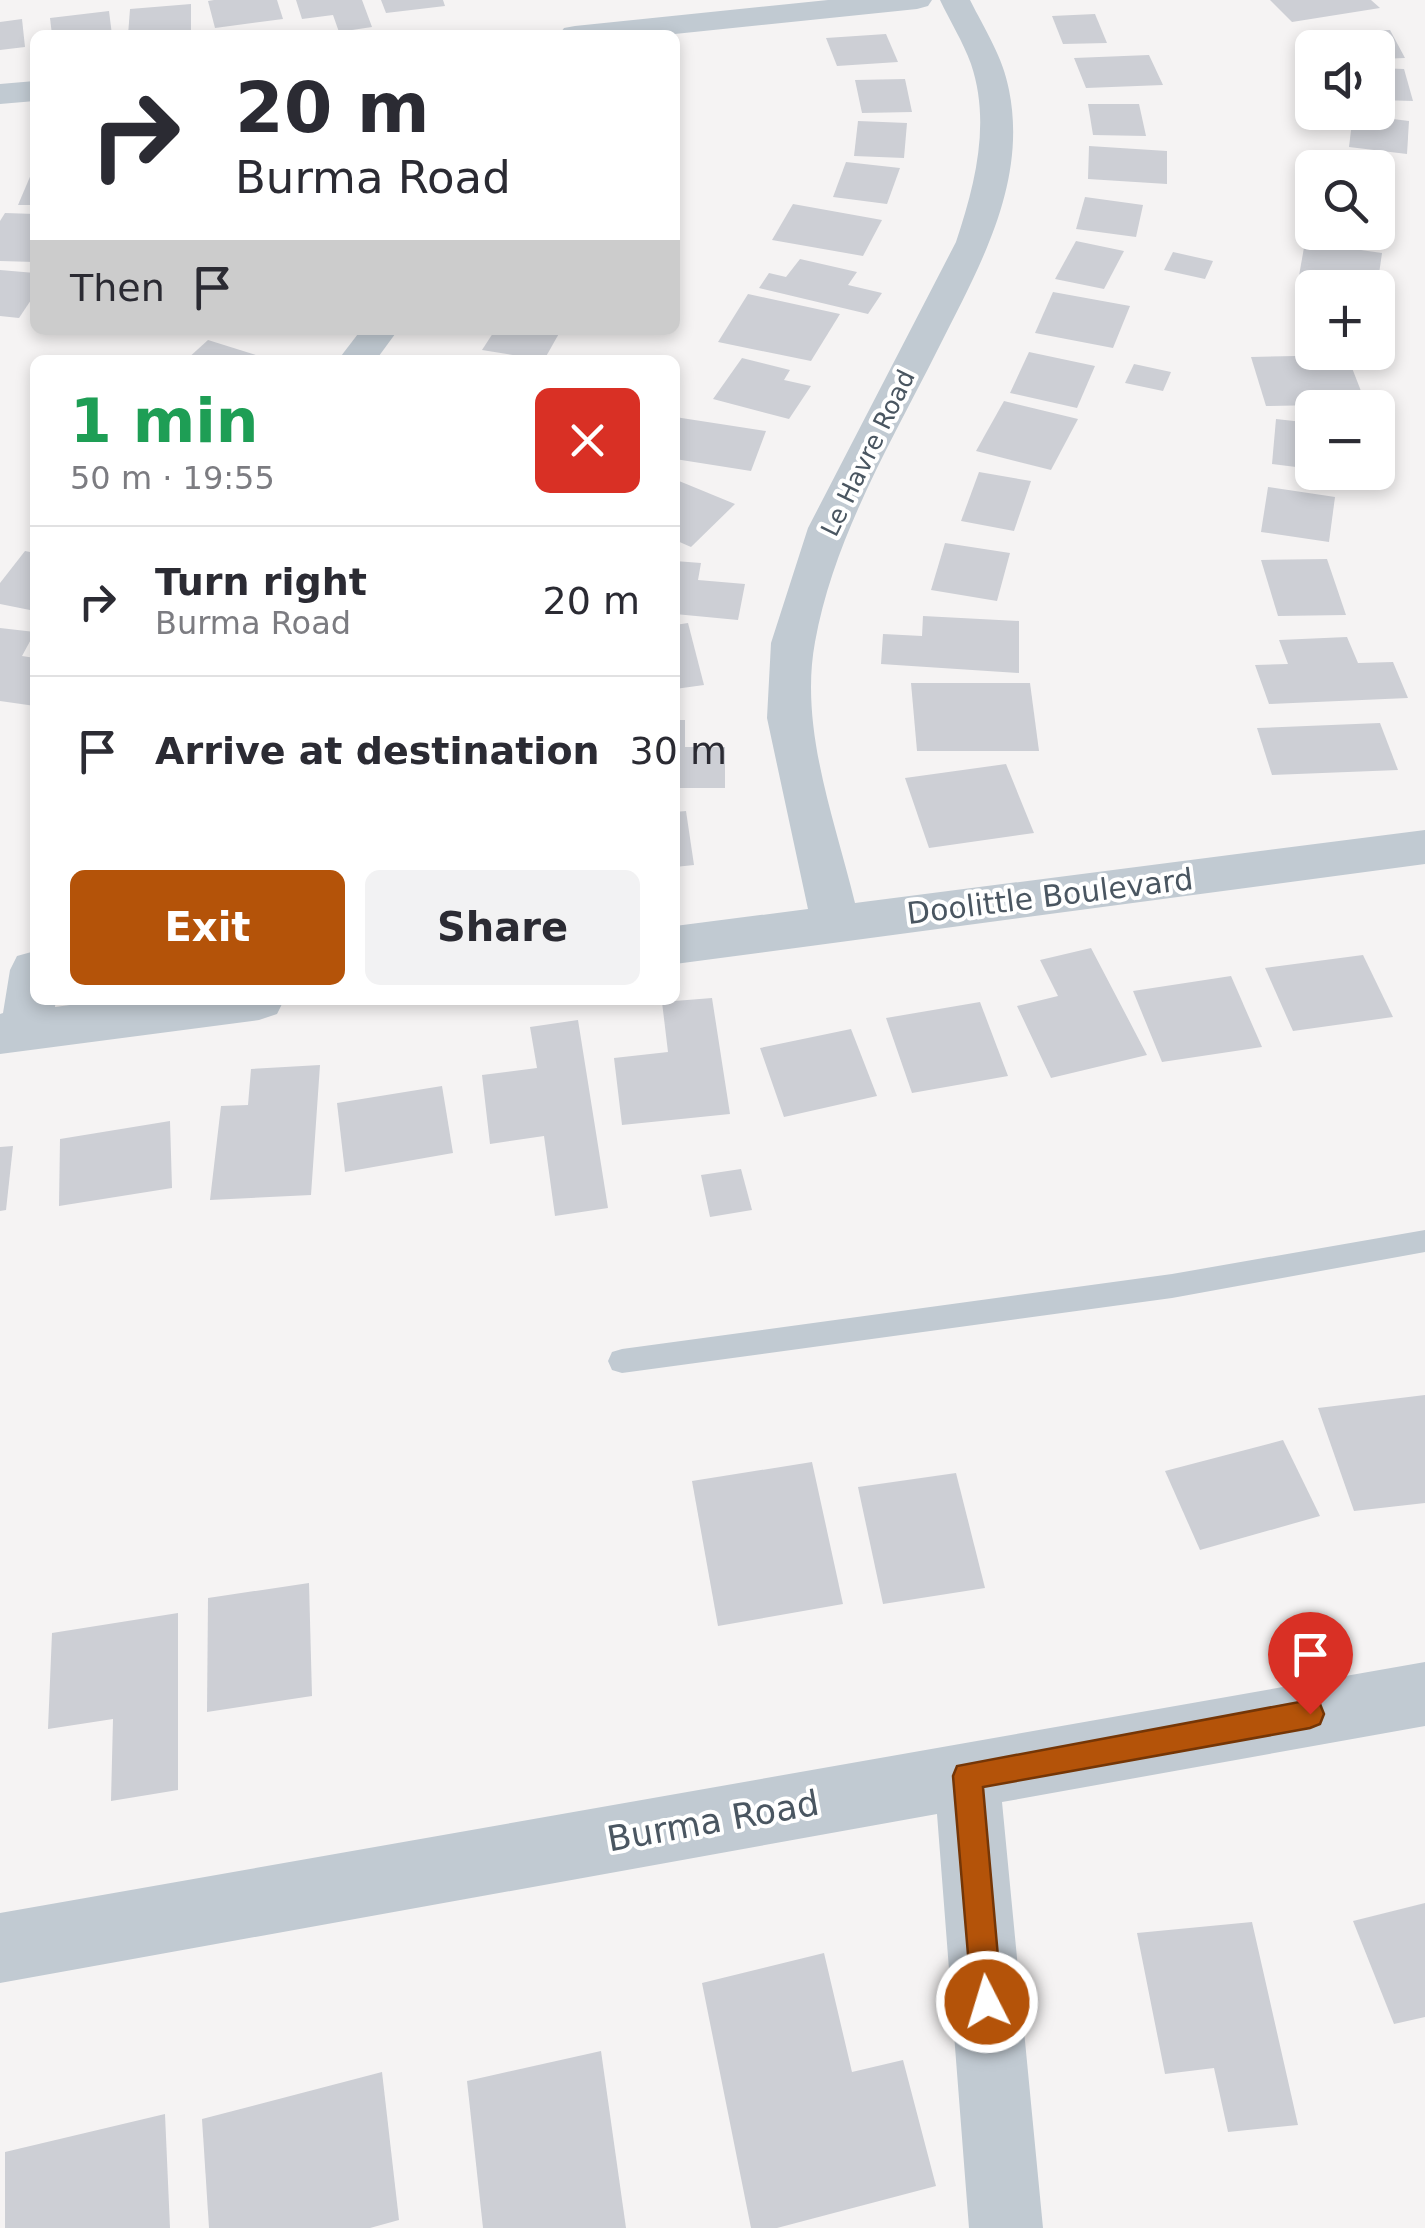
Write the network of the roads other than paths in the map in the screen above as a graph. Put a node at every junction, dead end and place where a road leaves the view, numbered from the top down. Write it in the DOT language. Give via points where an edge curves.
graph roads {
  1 [pos="917,0"];
  2 [pos="955,0"];
  3 [pos="624,30"];
  4 [pos="30,91"];
  5 [pos="0,94"];
  6 [pos="376,335"];
  7 [pos="361,355"];
  8 [pos="1425,847"];
  9 [pos="834,924"];
  10 [pos="680,944"];
  11 [pos="30,984"];
  12 [pos="222,1005"];
  13 [pos="13,1033"];
  14 [pos="1425,1241"];
  15 [pos="622,1361"];
  16 [pos="1425,1694"];
  17 [pos="968,1776"];
  18 [pos="0,1948"];
  19 [pos="1006,2228"];
  1 -- 3 [label="street"];
  2 -- 9 [label="street, Le Havre Road" via="988,68 999,116 990,192 974,242 828,528 793,643 789,718"];
  4 -- 5 [label="street"];
  6 -- 7 [label="street"];
  8 -- 9 [label="street, Doolittle Boulevard"];
  9 -- 10 [label="street, Doolittle Boulevard"];
  11 -- 13 [label="street"];
  12 -- 13 [label="street"];
  14 -- 15 [label="lane" via="1172,1286"];
  16 -- 17 [label="street, Burma Road"];
  17 -- 18 [label="street, Burma Road"];
  17 -- 19 [label="street"];
}
